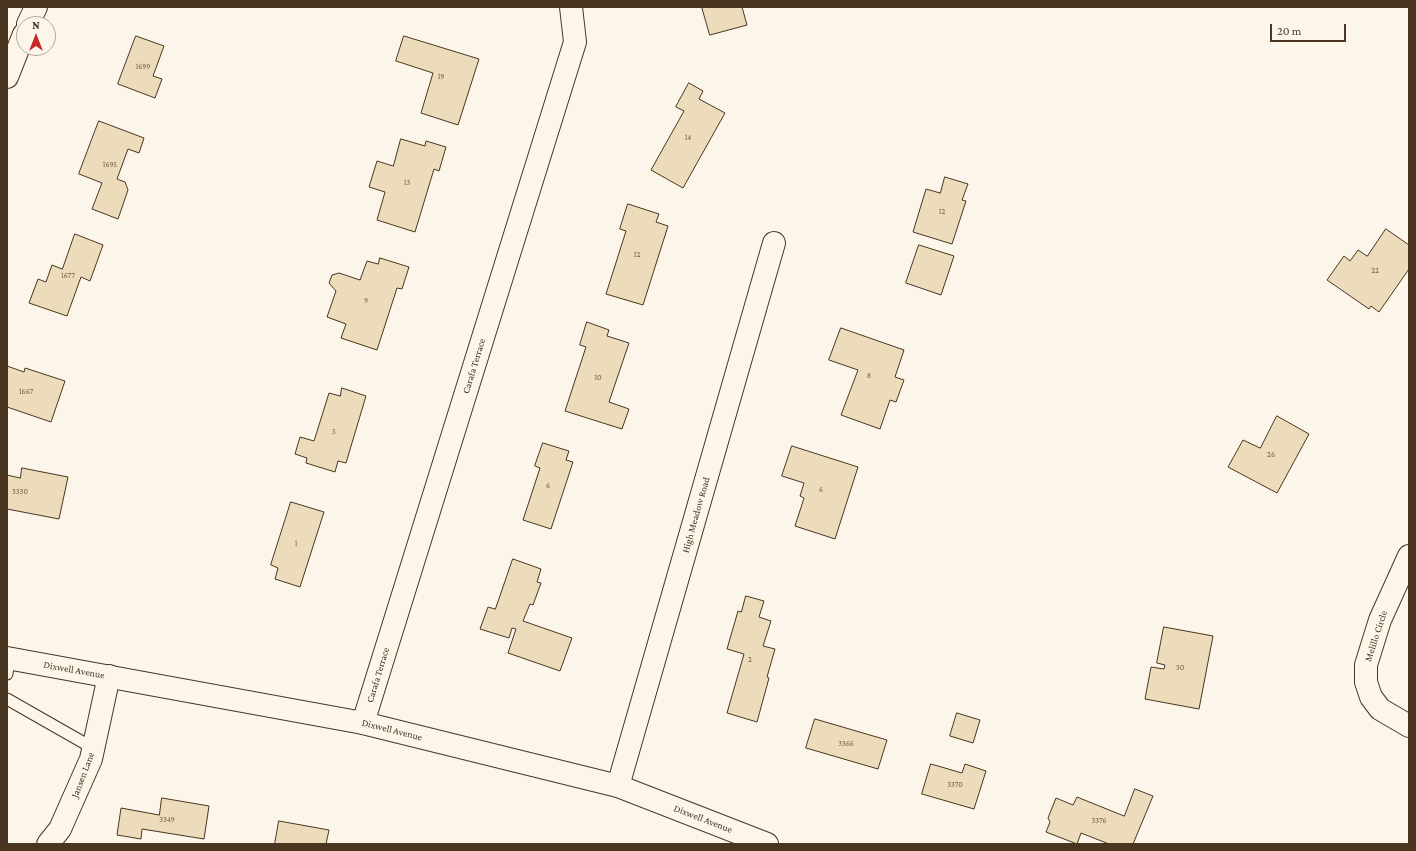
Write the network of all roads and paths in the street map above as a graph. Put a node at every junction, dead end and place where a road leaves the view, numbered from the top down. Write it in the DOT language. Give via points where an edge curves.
graph roads {
  1 [pos="571,7"];
  2 [pos="16,54"];
  3 [pos="7,77"];
  4 [pos="774,243"];
  5 [pos="1409,556"];
  6 [pos="8,663"];
  7 [pos="109,676"];
  8 [pos="7,699"];
  9 [pos="363,723"];
  10 [pos="1409,726"];
  11 [pos="93,748"];
  12 [pos="618,786"];
  13 [pos="48,844"];
  14 [pos="767,844"];
  1 -- 9 [label="street, Carafa Terrace" via="575,42"];
  2 -- 3 [label="street"];
  4 -- 12 [label="street, High Meadow Road"];
  5 -- 10 [label="street, Melillo Circle" via="1380,620 1366,666 1366,682 1371,697 1380,709"];
  6 -- 7 [label="street, Dixwell Avenue"];
  7 -- 9 [label="street, Dixwell Avenue"];
  7 -- 11 [label="street, Jansen Lane"];
  8 -- 11 [label="lane"];
  9 -- 12 [label="street, Dixwell Avenue"];
  11 -- 13 [label="street, Jansen Lane" via="60,829"];
  12 -- 14 [label="street, Dixwell Avenue"];
}
